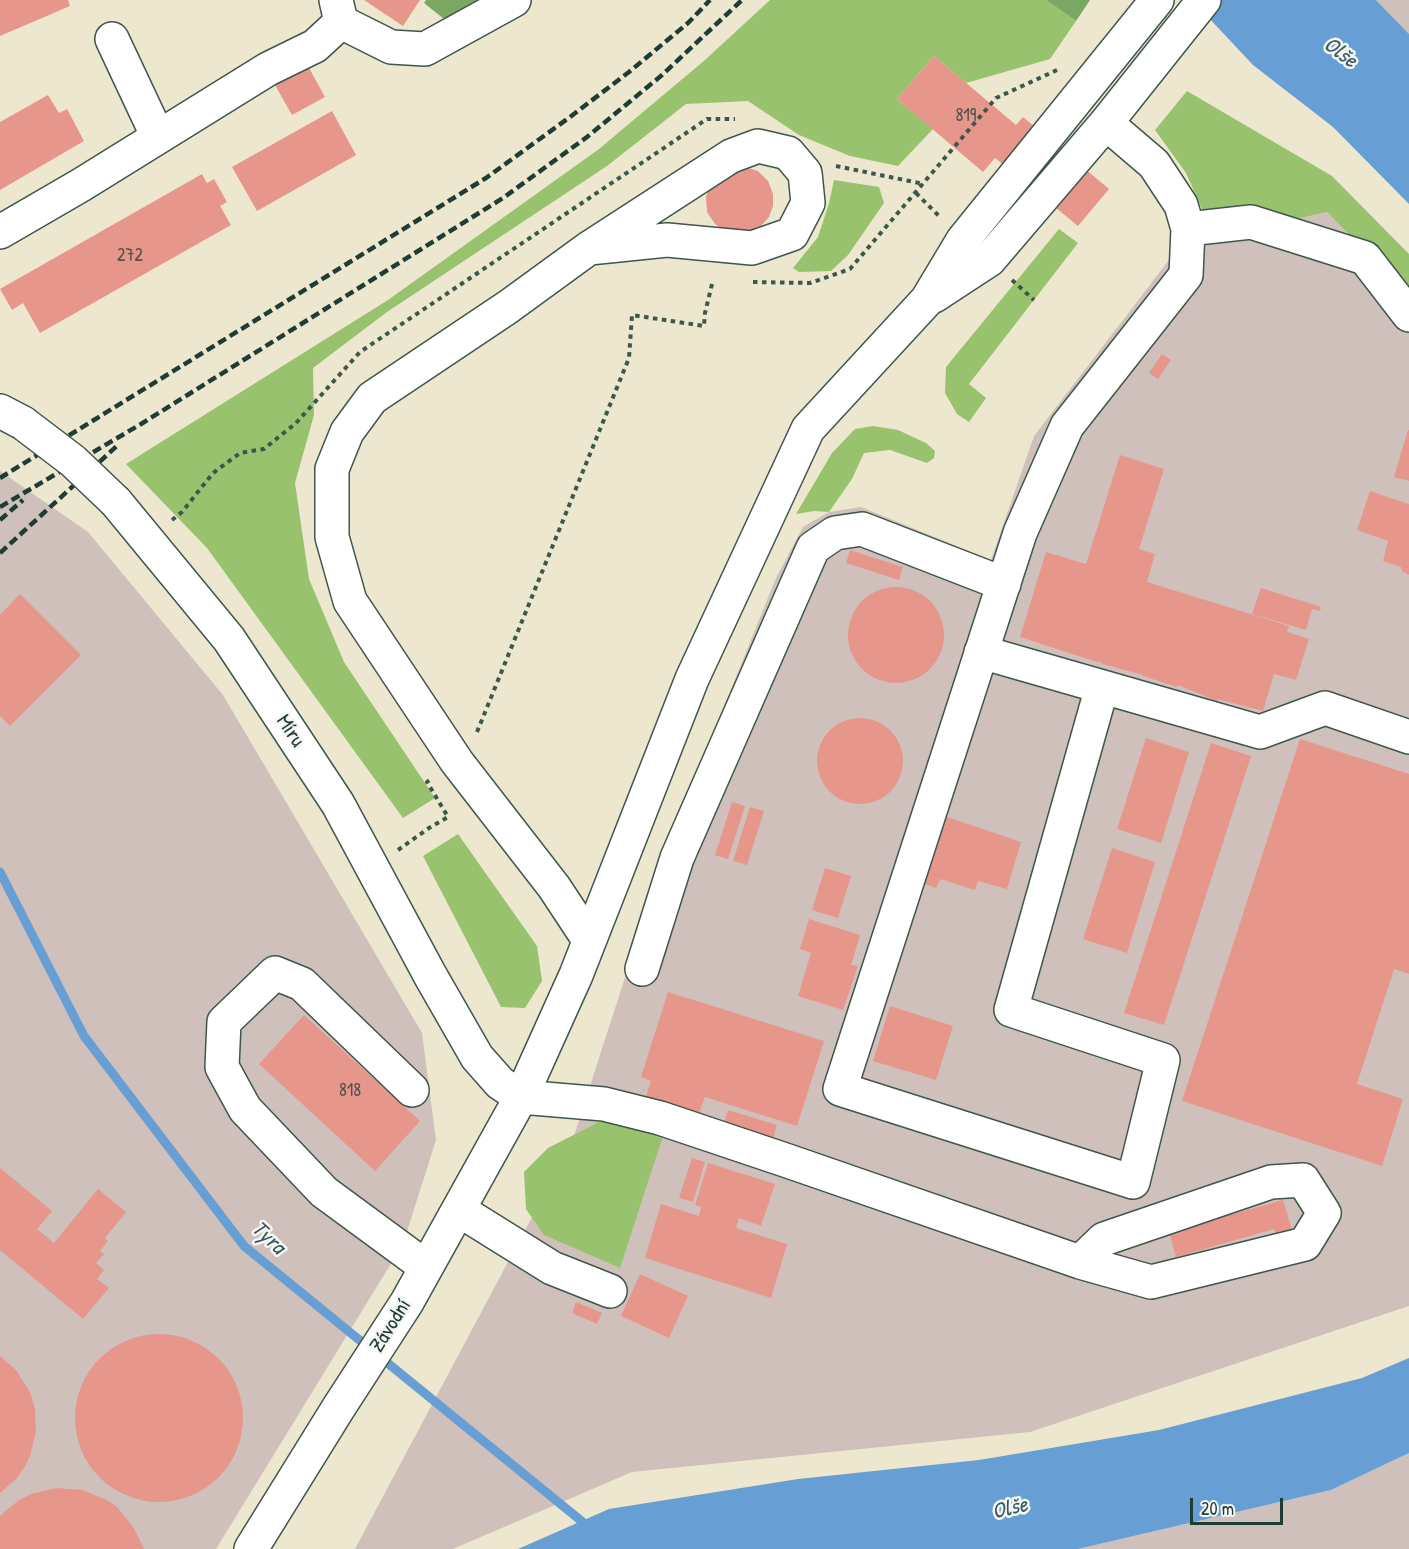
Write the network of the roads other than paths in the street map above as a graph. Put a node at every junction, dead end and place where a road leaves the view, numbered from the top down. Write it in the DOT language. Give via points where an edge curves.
graph roads {
  1 [pos="514,0"];
  2 [pos="1157,0"];
  3 [pos="1204,0"];
  4 [pos="339,11"];
  5 [pos="112,39"];
  6 [pos="1112,115"];
  7 [pos="158,137"];
  8 [pos="1188,229"];
  9 [pos="0,232"];
  10 [pos="590,248"];
  11 [pos="927,300"];
  12 [pos="1409,315"];
  13 [pos="11,417"];
  14 [pos="1004,584"];
  15 [pos="981,652"];
  16 [pos="1102,687"];
  17 [pos="1409,737"];
  18 [pos="589,940"];
  19 [pos="642,969"];
  20 [pos="412,1090"];
  21 [pos="520,1097"];
  22 [pos="459,1210"];
  23 [pos="1080,1262"];
  24 [pos="426,1267"];
  25 [pos="610,1291"];
  26 [pos="251,1549"];
  1 -- 4 [label="street" via="425,49 392,47"];
  2 -- 11 [label="street" via="963,240"];
  3 -- 6 [label="street"];
  4 -- 7 [label="street" via="315,46 268,69"];
  5 -- 7 [label="street"];
  6 -- 8 [label="street" via="1154,164 1181,205"];
  6 -- 11 [label="street" via="989,260"];
  7 -- 9 [label="street"];
  8 -- 12 [label="street" via="1251,222 1365,258"];
  8 -- 14 [label="street" via="1186,275 1067,426 1020,533"];
  10 -- 10 [label="street" via="667,240 752,249 792,234 808,203 805,173 788,153 758,146 731,156"];
  10 -- 18 [label="street" via="372,398 346,432 332,469 332,537 350,601 457,762 554,887"];
  11 -- 18 [label="street, Závodní" via="808,429 692,679"];
  13 -- 21 [label="street, Míru, bridge" via="73,461 116,502 229,639 338,804 477,1057 500,1083"];
  14 -- 15 [label="street"];
  14 -- 19 [label="street" via="862,529 835,533 813,548 676,858"];
  15 -- 16 [label="street"];
  15 -- 16 [label="street" via="840,1089 1133,1182 1163,1060 1011,1010"];
  16 -- 17 [label="street" via="1260,732 1325,708"];
  18 -- 21 [label="street, Závodní"];
  20 -- 24 [label="street" via="302,984 275,973 224,1022 222,1067 244,1109 324,1192"];
  21 -- 22 [label="street, Závodní"];
  21 -- 23 [label="street" via="604,1104 660,1119"];
  22 -- 24 [label="street, Závodní"];
  22 -- 25 [label="street" via="552,1268"];
  23 -- 23 [label="street" via="1151,1282 1305,1244 1324,1213 1303,1180 1271,1182 1104,1239"];
  24 -- 26 [label="street, Závodní"];
}
